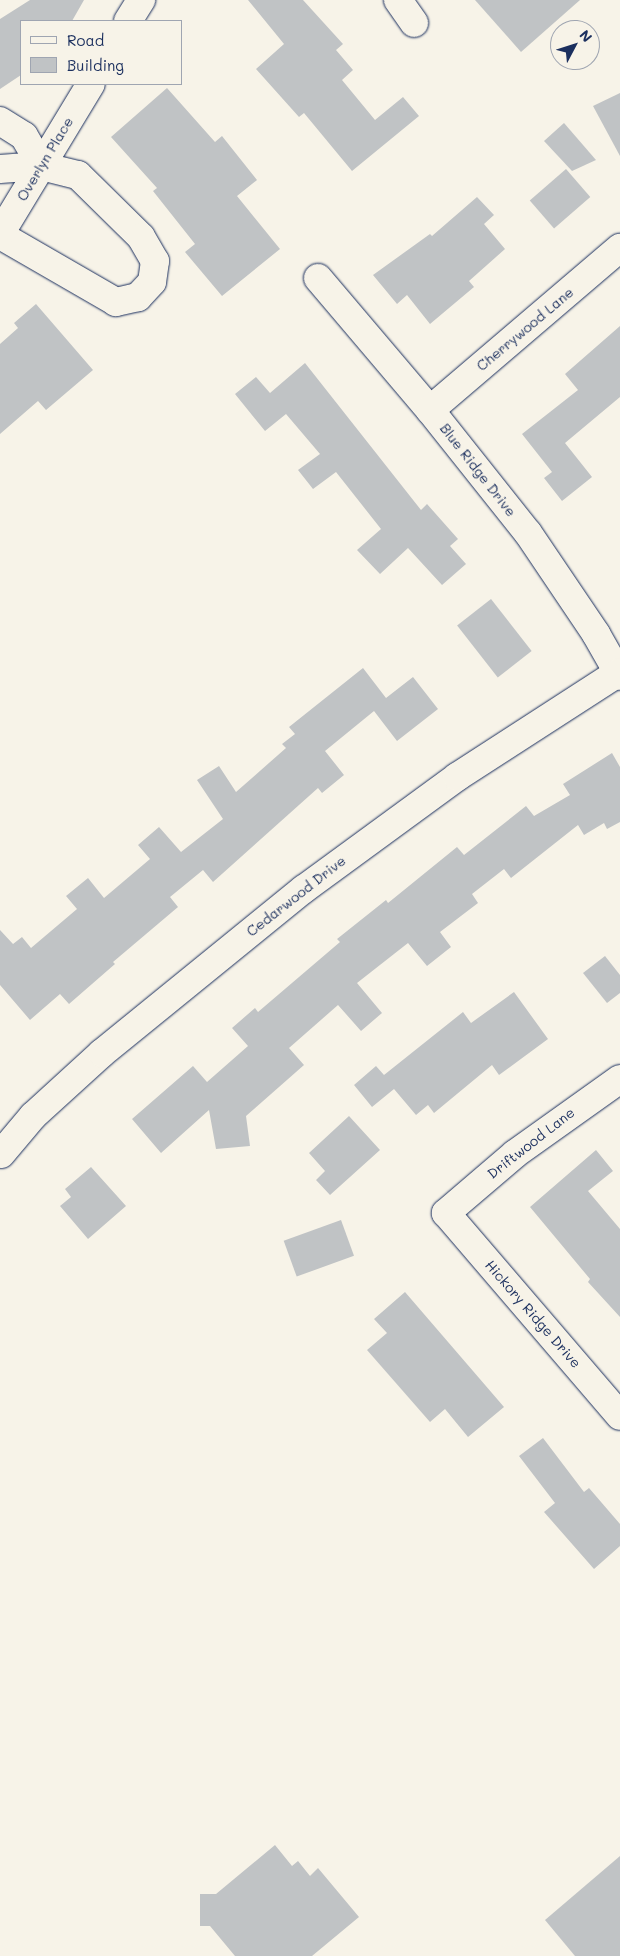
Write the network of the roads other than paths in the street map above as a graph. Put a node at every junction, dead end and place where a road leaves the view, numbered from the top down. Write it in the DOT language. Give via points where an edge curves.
graph roads {
  1 [pos="140,0"];
  2 [pos="398,0"];
  3 [pos="129,20"];
  4 [pos="414,23"];
  5 [pos="90,85"];
  6 [pos="0,121"];
  7 [pos="41,166"];
  8 [pos="0,169"];
  9 [pos="0,235"];
  10 [pos="620,248"];
  11 [pos="318,278"];
  12 [pos="430,410"];
  13 [pos="619,675"];
  14 [pos="620,1079"];
  15 [pos="1,1154"];
  16 [pos="446,1213"];
  17 [pos="620,1416"];
  1 -- 3 [label="street"];
  2 -- 4 [label="street"];
  5 -- 7 [label="street, Overlyn Place"];
  6 -- 7 [label="street" via="24,136"];
  7 -- 8 [label="street"];
  7 -- 9 [label="street, Overlyn Place"];
  7 -- 9 [label="street" via="78,174 140,237 155,261 152,282 138,298 116,302"];
  10 -- 12 [label="street, Cherrywood Lane"];
  11 -- 12 [label="street, Blue Ridge Drive"];
  12 -- 13 [label="street, Blue Ridge Drive" via="528,533 596,634"];
  13 -- 15 [label="street, Cedarwood Drive" via="457,776 312,883 102,1052 33,1116"];
  14 -- 16 [label="street, Driftwood Lane" via="514,1154"];
  16 -- 17 [label="street, Hickory Ridge Drive"];
}
